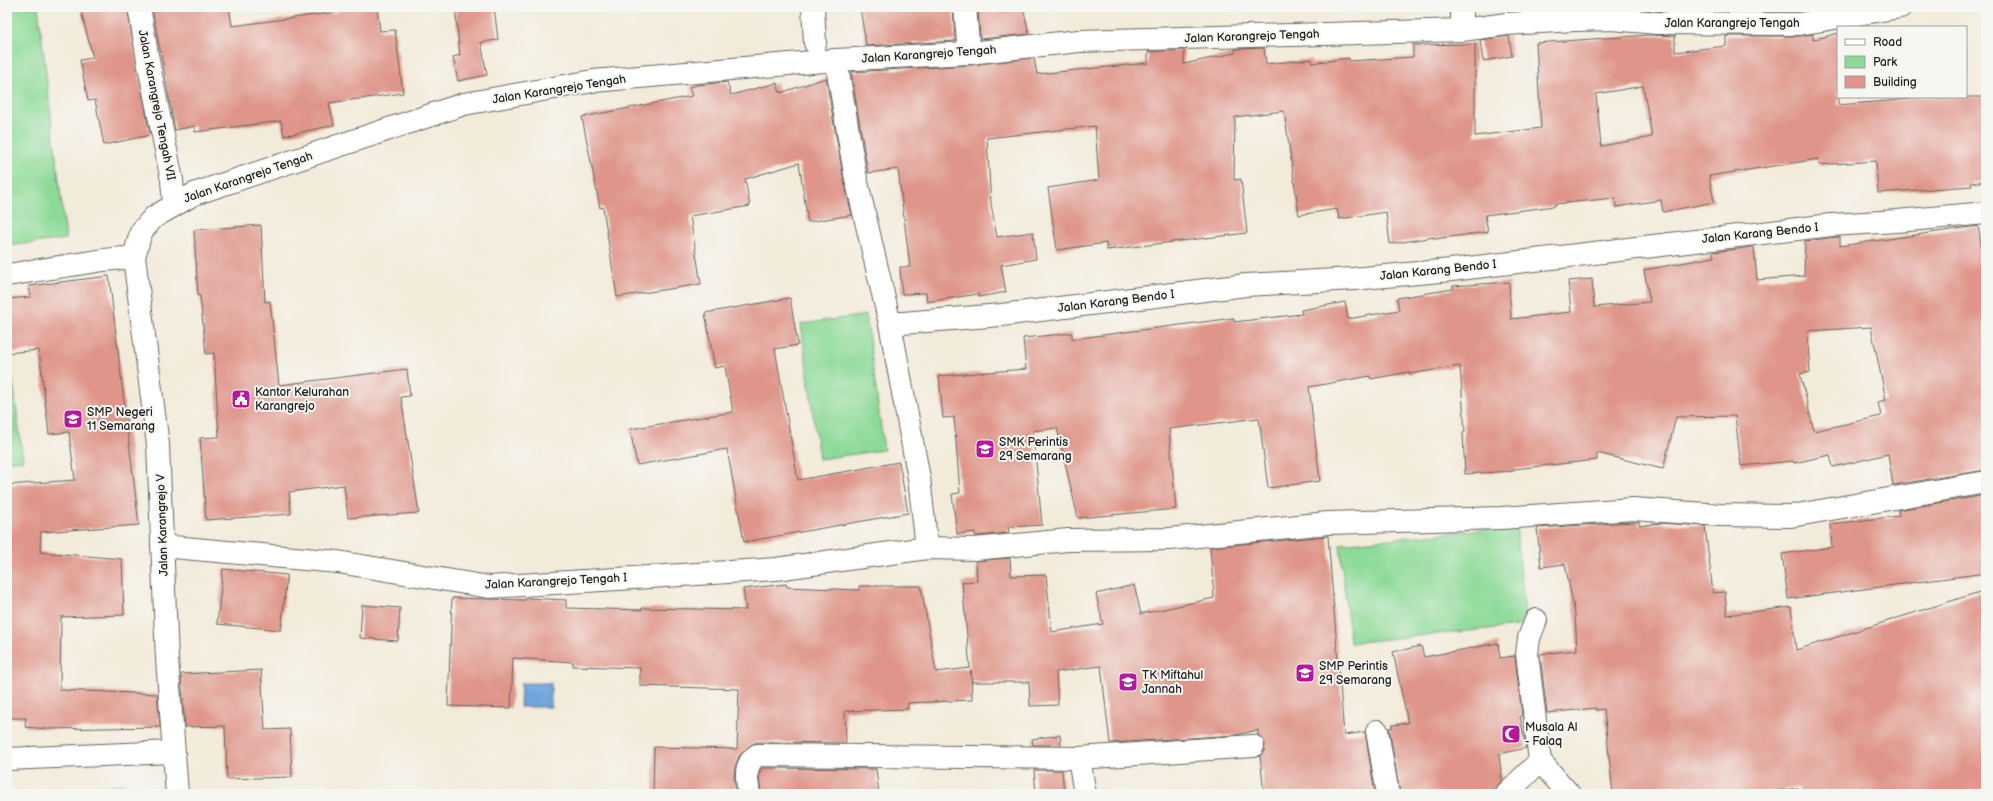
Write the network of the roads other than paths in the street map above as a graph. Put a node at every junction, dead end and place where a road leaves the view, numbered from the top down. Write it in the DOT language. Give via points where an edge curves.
graph roads {
  1 [pos="139,7"];
  2 [pos="813,7"];
  3 [pos="965,7"];
  4 [pos="1462,7"];
  5 [pos="1900,7"];
  6 [pos="1576,13"];
  7 [pos="1462,30"];
  8 [pos="815,43"];
  9 [pos="969,53"];
  10 [pos="836,60"];
  11 [pos="174,204"];
  12 [pos="1986,213"];
  13 [pos="134,257"];
  14 [pos="7,275"];
  15 [pos="890,324"];
  16 [pos="1986,482"];
  17 [pos="162,546"];
  18 [pos="927,548"];
  19 [pos="1536,620"];
  20 [pos="1377,731"];
  21 [pos="1253,746"];
  22 [pos="174,752"];
  23 [pos="1079,758"];
  24 [pos="7,759"];
  25 [pos="1540,761"];
  26 [pos="177,794"];
  27 [pos="749,794"];
  28 [pos="1085,794"];
  29 [pos="1388,794"];
  30 [pos="1506,794"];
  31 [pos="1569,794"];
  1 -- 11 [label="street, Jalan Karangrejo Tengah VII" via="172,180"];
  2 -- 8 [label="street"];
  3 -- 9 [label="street"];
  4 -- 7 [label="street"];
  5 -- 6 [label="street, Jalan Karangrejo Tengah" via="1799,24 1657,23"];
  6 -- 7 [label="street, Jalan Karangrejo Tengah"];
  7 -- 9 [label="street, Jalan Karangrejo Tengah" via="1079,41"];
  9 -- 10 [label="street, Jalan Karangrejo Tengah"];
  10 -- 11 [label="street, Jalan Karangrejo Tengah" via="593,81 464,104 194,194"];
  10 -- 15 [label="street" via="855,174"];
  11 -- 13 [label="street, Jalan Karangrejo Tengah" via="154,217 142,232"];
  12 -- 15 [label="street, Jalan Karang Bendo I" via="1823,226 1451,270 1352,279 1246,284 1001,315"];
  13 -- 14 [label="street"];
  13 -- 17 [label="street, Jalan Karangrejo V" via="158,445"];
  15 -- 18 [label="street" via="919,478"];
  16 -- 18 [label="street, Jalan Karangrejo Tengah I" via="1791,516 1721,515 1633,509 1501,518 1328,523 1169,539 1068,540 975,549"];
  17 -- 18 [label="street, Jalan Karangrejo Tengah I" via="338,562 489,587 776,569"];
  17 -- 22 [label="street, Jalan Karangrejo V"];
  19 -- 25 [label="street" via="1527,654"];
  20 -- 29 [label="street"];
  21 -- 23 [label="street"];
  22 -- 24 [label="street"];
  22 -- 26 [label="street, Jalan Karangrejo V"];
  23 -- 27 [label="street" via="757,755 749,763 746,772"];
  23 -- 28 [label="street"];
  25 -- 30 [label="street"];
  25 -- 31 [label="street"];
}
